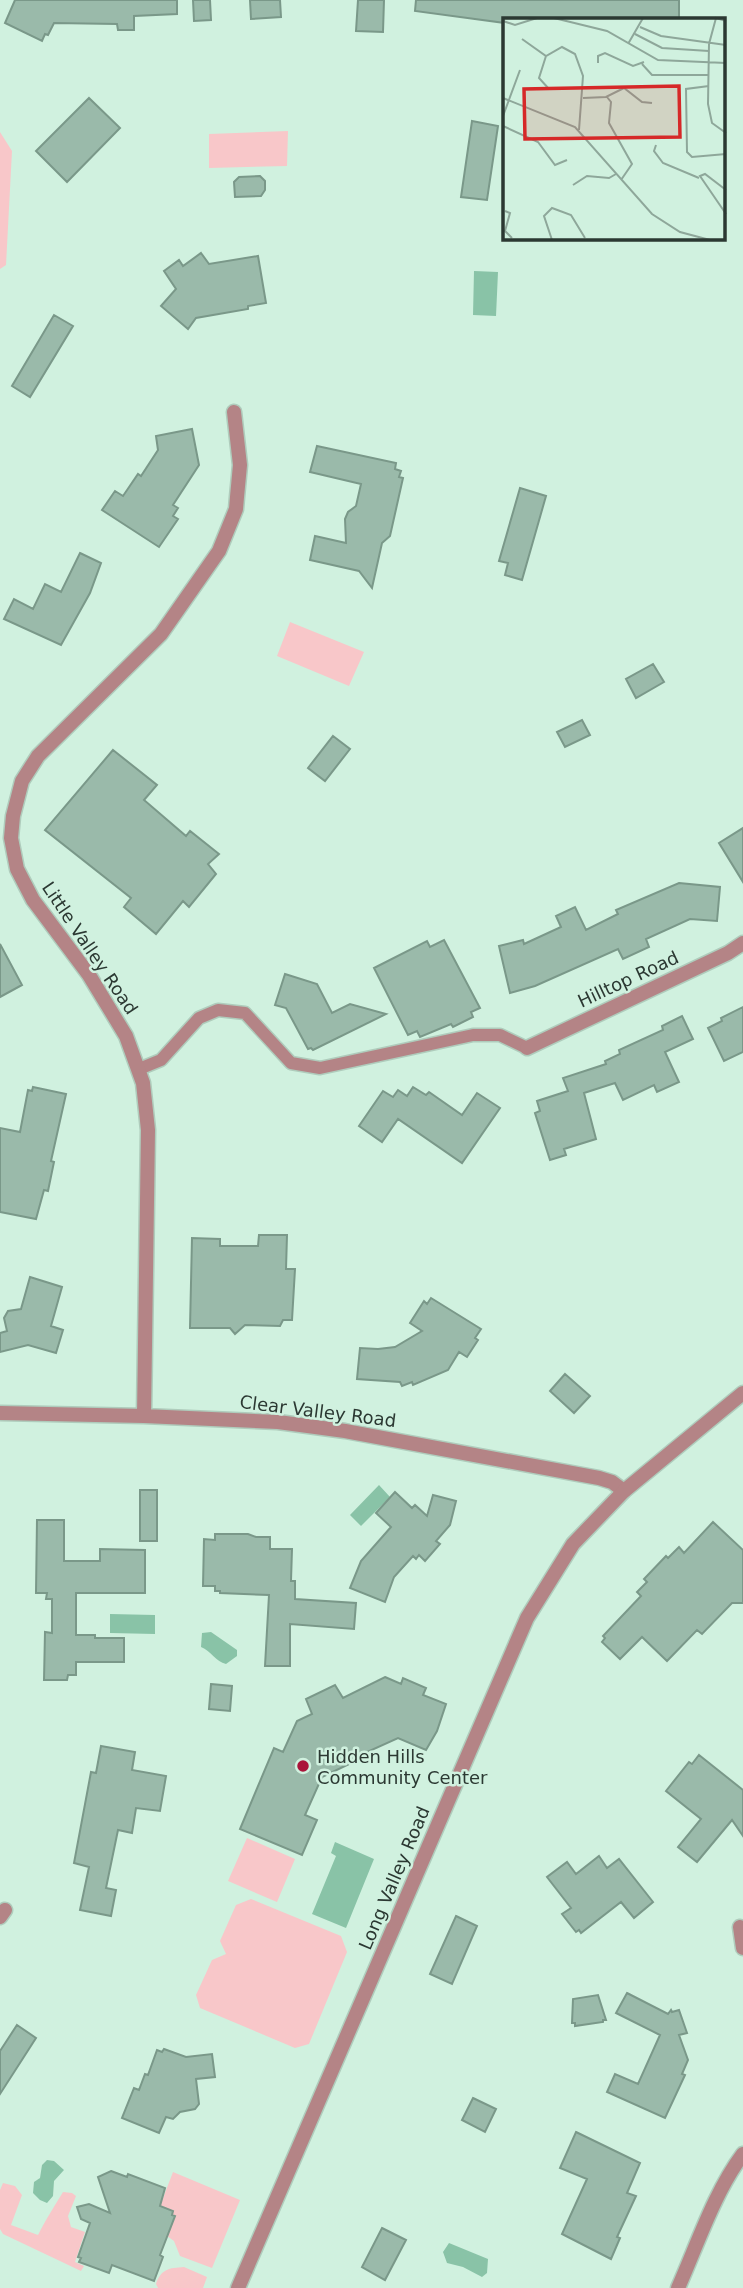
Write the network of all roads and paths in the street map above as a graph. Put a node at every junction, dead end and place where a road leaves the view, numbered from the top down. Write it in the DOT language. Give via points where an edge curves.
graph roads {
  1 [pos="233,412"];
  2 [pos="743,943"];
  3 [pos="527,1048"];
  4 [pos="139,1069"];
  5 [pos="743,1393"];
  6 [pos="0,1413"];
  7 [pos="144,1416"];
  8 [pos="624,1491"];
  9 [pos="740,1927"];
  10 [pos="743,1948"];
  11 [pos="743,2154"];
  12 [pos="238,2288"];
  13 [pos="678,2288"];
  1 -- 4 [label="street, Little Valley Road" via="240,465 236,509 219,551 161,634 38,756 22,781 13,816 11,838 17,869 33,900 89,975 126,1036"];
  2 -- 3 [label="street, Hilltop Road"];
  3 -- 4 [label="lane" via="500,1035 473,1035 320,1068 291,1063 245,1013 218,1010 199,1018 161,1060"];
  4 -- 7 [label="street, Little Valley Road" via="149,1130"];
  5 -- 8 [label="street, Long Valley Road"];
  6 -- 7 [label="street, Clear Valley Road"];
  7 -- 8 [label="street, Clear Valley Road" via="278,1422 345,1431 599,1478"];
  8 -- 12 [label="street, Long Valley Road" via="573,1544 527,1618"];
  9 -- 10 [label="street"];
  11 -- 13 [label="street" via="719,2194"];
}
